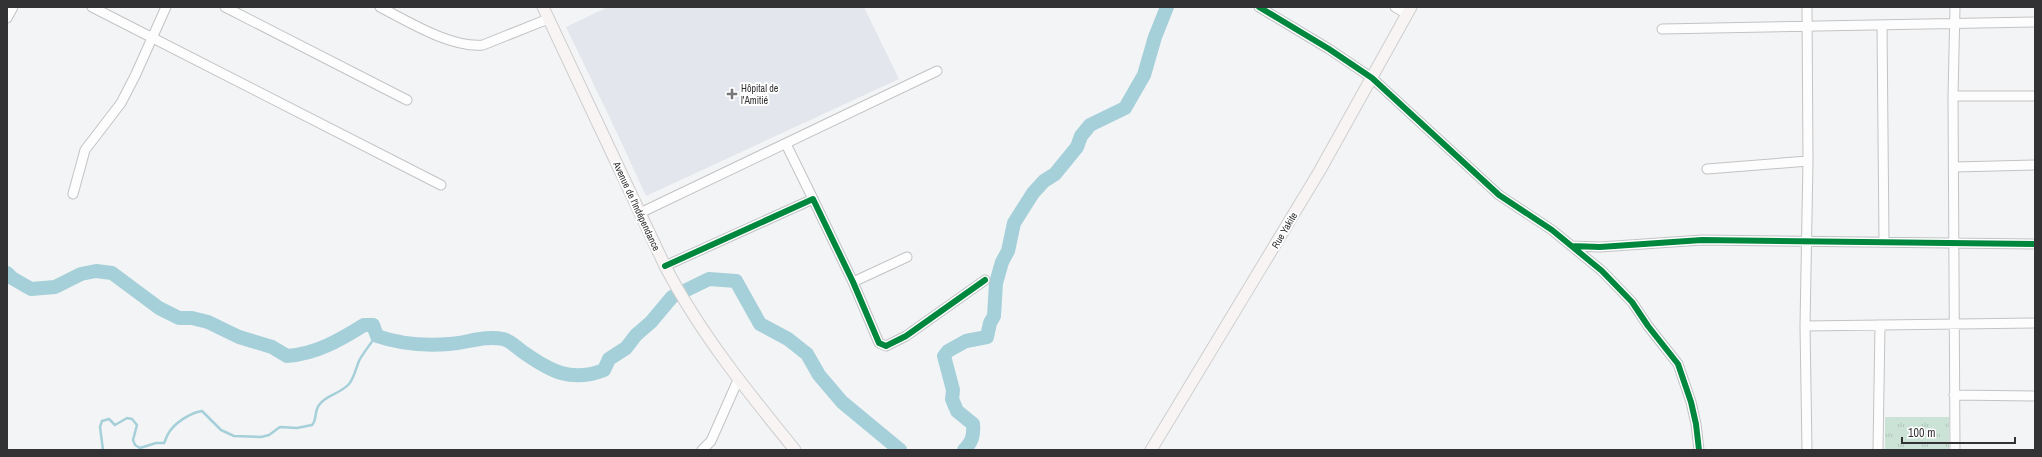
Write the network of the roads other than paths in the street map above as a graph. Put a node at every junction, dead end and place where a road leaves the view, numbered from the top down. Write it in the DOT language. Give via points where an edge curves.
graph roads {
  1 [pos="13,7"];
  2 [pos="92,7"];
  3 [pos="166,7"];
  4 [pos="225,7"];
  5 [pos="380,7"];
  6 [pos="543,7"];
  7 [pos="1260,7"];
  8 [pos="1395,7"];
  9 [pos="1807,7"];
  10 [pos="1955,7"];
  11 [pos="1409,11"];
  12 [pos="7,18"];
  13 [pos="548,19"];
  14 [pos="2035,22"];
  15 [pos="1955,24"];
  16 [pos="1882,25"];
  17 [pos="1808,27"];
  18 [pos="1662,29"];
  19 [pos="153,39"];
  20 [pos="937,71"];
  21 [pos="1372,78"];
  22 [pos="1953,96"];
  23 [pos="2035,96"];
  24 [pos="407,100"];
  25 [pos="786,144"];
  26 [pos="1808,161"];
  27 [pos="2035,165"];
  28 [pos="1955,167"];
  29 [pos="1707,169"];
  30 [pos="441,185"];
  31 [pos="73,194"];
  32 [pos="813,199"];
  33 [pos="640,213"];
  34 [pos="1806,240"];
  35 [pos="1884,241"];
  36 [pos="1955,243"];
  37 [pos="2035,244"];
  38 [pos="1572,246"];
  39 [pos="907,256"];
  40 [pos="665,266"];
  41 [pos="985,280"];
  42 [pos="853,282"];
  43 [pos="2035,323"];
  44 [pos="1880,325"];
  45 [pos="1954,325"];
  46 [pos="1805,326"];
  47 [pos="738,380"];
  48 [pos="1954,396"];
  49 [pos="2035,396"];
  50 [pos="702,450"];
  51 [pos="795,450"];
  52 [pos="1151,450"];
  53 [pos="1700,450"];
  54 [pos="1807,450"];
  55 [pos="1878,450"];
  56 [pos="1955,450"];
  1 -- 12 [label="street"];
  2 -- 19 [label="street"];
  3 -- 19 [label="street"];
  4 -- 24 [label="street"];
  5 -- 13 [label="street" via="424,29 473,46 483,45"];
  6 -- 13 [label="main road, Avenue de l'Indépendance"];
  7 -- 21 [label="street"];
  8 -- 11 [label="street"];
  9 -- 17 [label="street"];
  10 -- 15 [label="street"];
  11 -- 21 [label="main road, Rue Yakite"];
  13 -- 33 [label="main road, Avenue de l'Indépendance"];
  14 -- 15 [label="street"];
  15 -- 16 [label="street"];
  15 -- 22 [label="street"];
  16 -- 17 [label="street"];
  16 -- 35 [label="street"];
  17 -- 18 [label="street"];
  17 -- 26 [label="street"];
  19 -- 30 [label="street"];
  19 -- 31 [label="street" via="121,103 85,150"];
  20 -- 25 [label="street"];
  21 -- 38 [label="street" via="1499,195"];
  21 -- 52 [label="main road, Rue Yakite" via="1319,172"];
  22 -- 23 [label="street"];
  22 -- 28 [label="street"];
  25 -- 32 [label="street"];
  25 -- 33 [label="street"];
  26 -- 29 [label="street"];
  26 -- 34 [label="street"];
  27 -- 28 [label="street"];
  28 -- 36 [label="street"];
  32 -- 40 [label="street"];
  32 -- 42 [label="street"];
  33 -- 40 [label="main road, Avenue de l'Indépendance"];
  34 -- 35 [label="street"];
  34 -- 38 [label="street" via="1702,240"];
  34 -- 46 [label="street"];
  35 -- 36 [label="street"];
  36 -- 37 [label="street"];
  36 -- 45 [label="street"];
  38 -- 53 [label="street" via="1602,271 1632,302 1675,360 1691,402"];
  39 -- 42 [label="street"];
  40 -- 47 [label="main road, Avenue de l'Indépendance" via="684,302"];
  41 -- 42 [label="street" via="906,336 886,346 879,343"];
  43 -- 45 [label="street"];
  44 -- 45 [label="street"];
  44 -- 46 [label="street"];
  44 -- 55 [label="street"];
  45 -- 48 [label="street"];
  46 -- 54 [label="street"];
  47 -- 50 [label="street" via="711,441"];
  47 -- 51 [label="main road, Avenue de l'Indépendance"];
  48 -- 49 [label="street"];
  48 -- 56 [label="street"];
}
